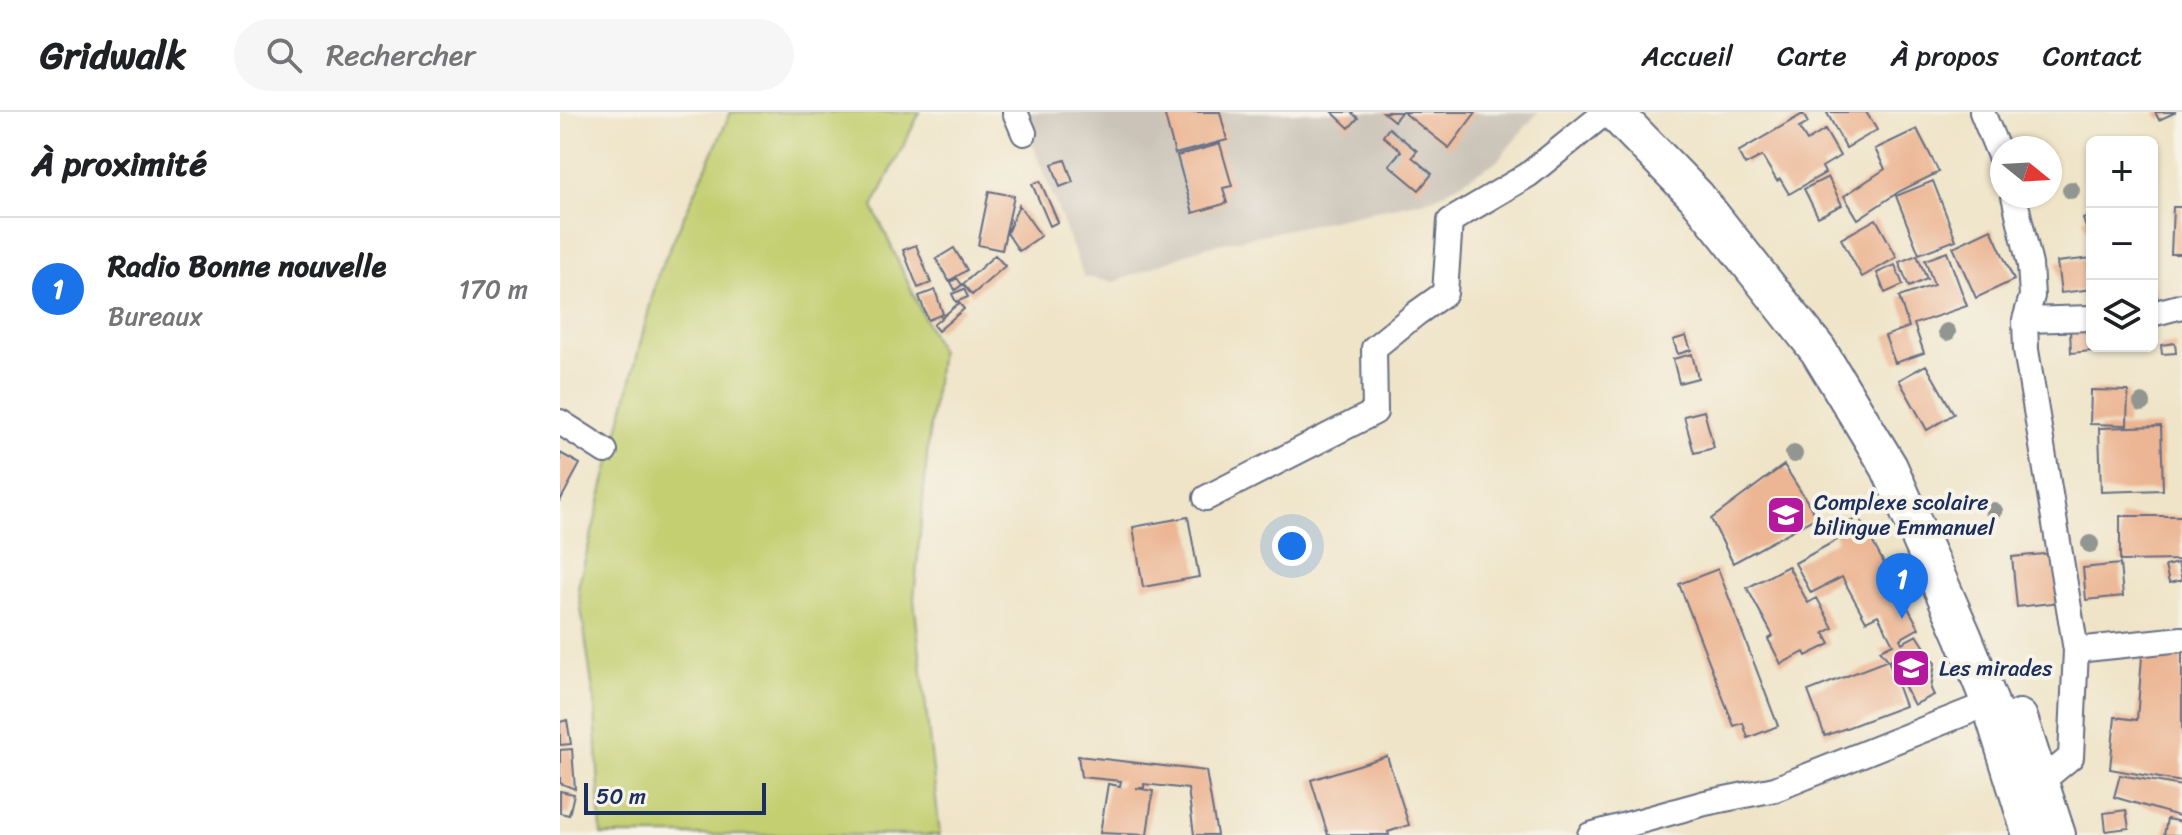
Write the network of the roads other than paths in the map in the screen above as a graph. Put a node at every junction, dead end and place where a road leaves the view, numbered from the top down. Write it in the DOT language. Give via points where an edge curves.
graph roads {
  1 [pos="1606,112"];
  2 [pos="1614,112"];
  3 [pos="1646,112"];
  4 [pos="1982,112"];
  5 [pos="1992,136"];
  6 [pos="2017,208"];
  7 [pos="2182,306"];
  8 [pos="2158,312"];
  9 [pos="2086,318"];
  10 [pos="2025,320"];
  11 [pos="560,422"];
  12 [pos="605,451"];
  13 [pos="1206,498"];
  14 [pos="2182,639"];
  15 [pos="2076,650"];
  16 [pos="1990,703"];
  17 [pos="2041,782"];
  18 [pos="1590,835"];
  19 [pos="2031,835"];
  20 [pos="2057,835"];
  1 -- 13 [label="street" via="1528,175 1450,221 1445,293 1374,348 1375,412"];
  2 -- 16 [label="main road" via="1696,196 1818,350 1889,467"];
  3 -- 17 [label="main road" via="1708,176 1826,322 1898,433 1966,582"];
  4 -- 5 [label="street"];
  6 -- 10 [label="street" via="2030,265 2032,296"];
  7 -- 8 [label="street"];
  9 -- 10 [label="street"];
  10 -- 15 [label="street"];
  11 -- 12 [label="street"];
  14 -- 15 [label="street"];
  15 -- 17 [label="street" via="2071,757"];
  16 -- 18 [label="street" via="1775,789"];
  16 -- 19 [label="main road"];
  17 -- 20 [label="main road"];
}
